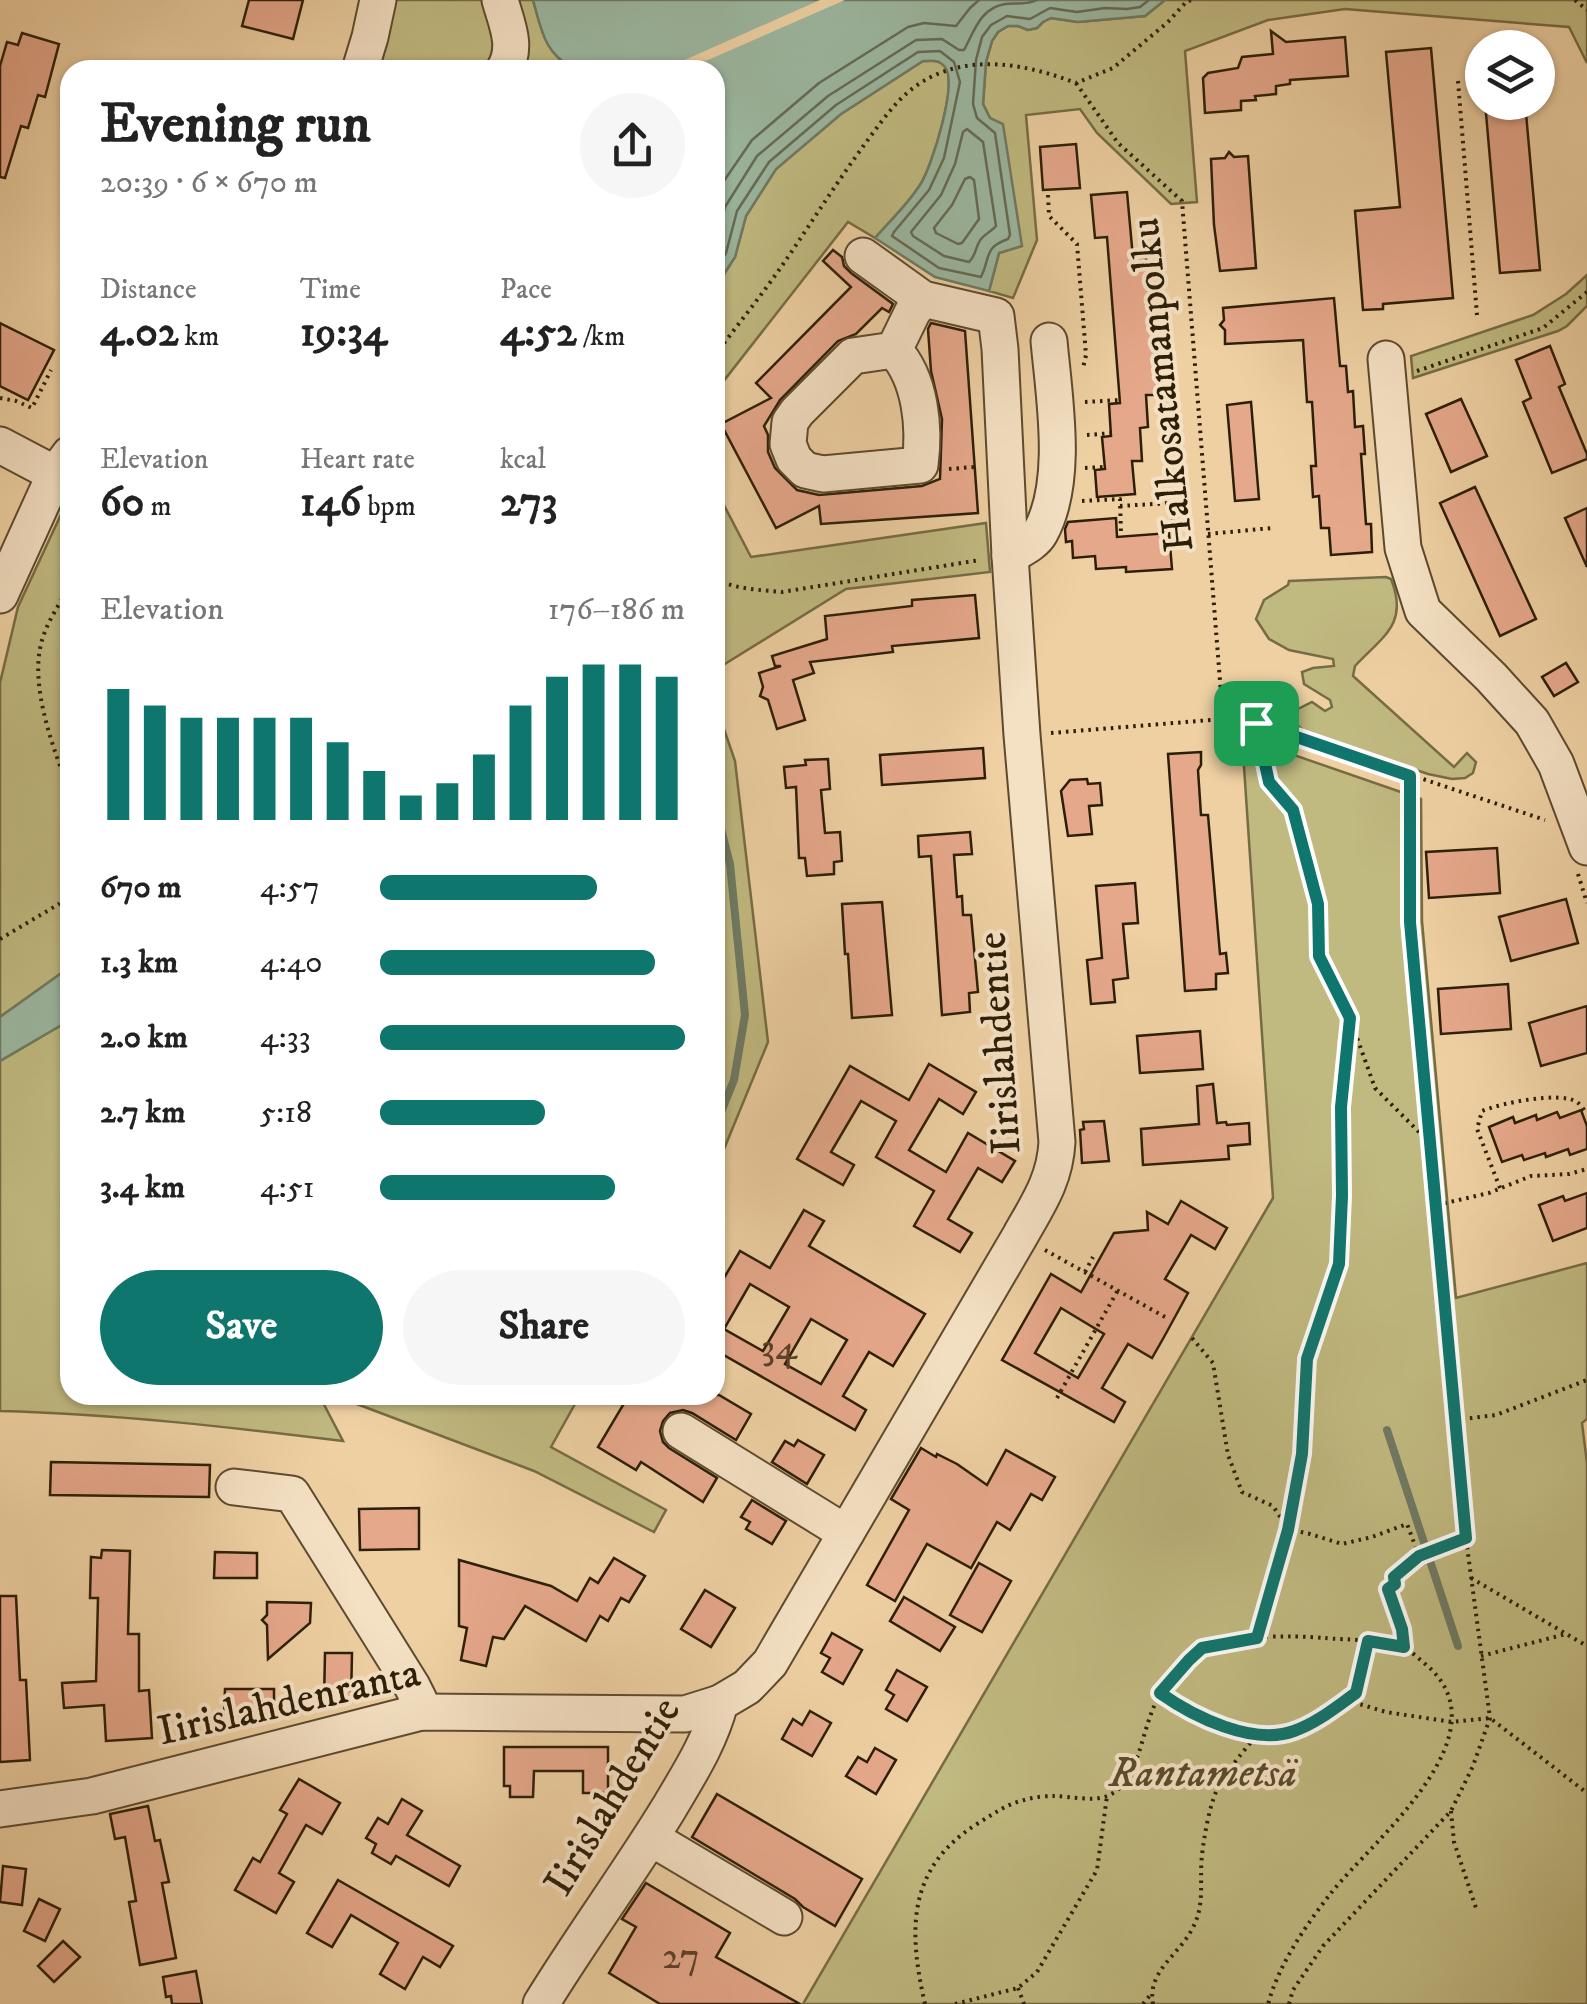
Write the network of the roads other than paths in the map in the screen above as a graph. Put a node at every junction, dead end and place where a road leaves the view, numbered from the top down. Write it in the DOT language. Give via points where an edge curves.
graph roads {
  1 [pos="378,0"];
  2 [pos="500,0"];
  3 [pos="363,60"];
  4 [pos="510,60"];
  5 [pos="863,256"];
  6 [pos="923,299"];
  7 [pos="1049,341"];
  8 [pos="894,350"];
  9 [pos="1387,370"];
  10 [pos="2,449"];
  11 [pos="60,464"];
  12 [pos="60,468"];
  13 [pos="1010,556"];
  14 [pos="0,595"];
  15 [pos="1587,847"];
  16 [pos="680,1430"];
  17 [pos="234,1487"];
  18 [pos="846,1533"];
  19 [pos="720,1704"];
  20 [pos="421,1712"];
  21 [pos="0,1809"];
  22 [pos="650,1838"];
  23 [pos="784,1917"];
  24 [pos="541,2004"];
  1 -- 3 [label="street"];
  2 -- 4 [label="street" via="513,46"];
  5 -- 6 [label="street, Iirislahdentie"];
  6 -- 8 [label="street"];
  6 -- 13 [label="street, Iirislahdentie" via="996,316"];
  7 -- 13 [label="street" via="1055,495 1039,536"];
  8 -- 8 [label="street" via="853,356 797,412 788,444 805,470 920,465 924,442 913,381"];
  9 -- 15 [label="street" via="1403,548 1424,611 1532,722 1556,764"];
  10 -- 11 [label="street"];
  12 -- 14 [label="street"];
  13 -- 18 [label="street, Iirislahdentie" via="1056,1164"];
  16 -- 18 [label="street"];
  17 -- 20 [label="street" via="292,1494 412,1686"];
  18 -- 19 [label="street, Iirislahdentie" via="770,1663"];
  19 -- 20 [label="street, Iirislahdenranta" via="684,1714"];
  19 -- 22 [label="street, Iirislahdentie" via="702,1752"];
  20 -- 21 [label="street, Iirislahdenranta" via="92,1796"];
  22 -- 23 [label="street"];
  22 -- 24 [label="street, Iirislahdentie"];
}
